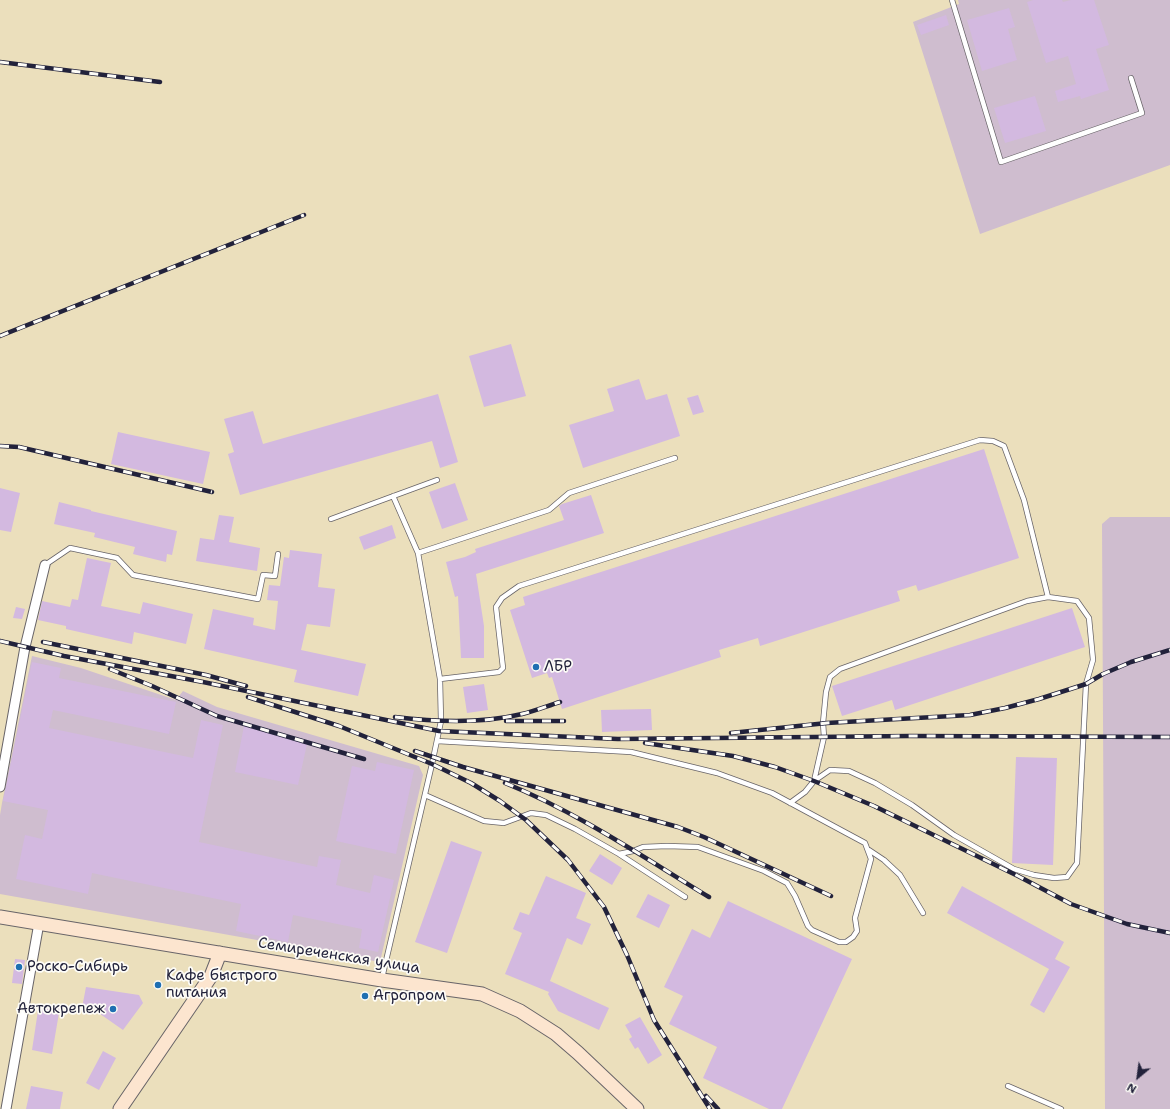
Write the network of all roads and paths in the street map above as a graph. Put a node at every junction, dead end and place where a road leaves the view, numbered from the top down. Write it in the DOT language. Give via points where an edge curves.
graph roads {
  1 [pos="952,0"];
  2 [pos="1131,78"];
  3 [pos="675,458"];
  4 [pos="437,480"];
  5 [pos="393,496"];
  6 [pos="331,519"];
  7 [pos="418,553"];
  8 [pos="278,554"];
  9 [pos="45,565"];
  10 [pos="1048,597"];
  11 [pos="440,679"];
  12 [pos="437,740"];
  13 [pos="814,781"];
  14 [pos="0,787"];
  15 [pos="425,795"];
  16 [pos="790,803"];
  17 [pos="868,850"];
  18 [pos="619,854"];
  19 [pos="685,897"];
  20 [pos="923,913"];
  21 [pos="0,917"];
  22 [pos="39,923"];
  23 [pos="220,953"];
  24 [pos="382,980"];
  25 [pos="1008,1086"];
  26 [pos="6,1109"];
  27 [pos="120,1109"];
  28 [pos="637,1109"];
  29 [pos="1060,1109"];
  1 -- 2 [label="lane" via="1002,162 1142,113"];
  3 -- 7 [label="lane" via="569,493 549,510"];
  4 -- 5 [label="lane"];
  5 -- 6 [label="lane"];
  5 -- 7 [label="lane"];
  7 -- 11 [label="lane"];
  8 -- 9 [label="lane" via="275,576 263,575 258,599 133,575 117,558 70,548"];
  9 -- 14 [label="street" via="25,647"];
  10 -- 11 [label="lane" via="1024,500 1004,446 993,441 980,440 520,586 502,598 496,608 503,668 499,672"];
  10 -- 13 [label="lane" via="1019,604 840,670 830,677 826,692 824,737"];
  10 -- 13 [label="lane" via="1078,601 1089,618 1094,660 1086,684 1077,863 1067,877 1034,875 1014,869 954,835 875,783 849,771 830,770"];
  11 -- 12 [label="lane" via="441,721"];
  12 -- 15 [label="lane"];
  12 -- 16 [label="lane" via="632,752 717,773 772,793"];
  13 -- 16 [label="lane" via="805,792"];
  15 -- 18 [label="lane" via="484,821 504,824 531,813 546,815"];
  15 -- 24 [label="lane"];
  16 -- 17 [label="lane" via="865,843"];
  17 -- 18 [label="lane" via="871,859 856,918 856,931 846,942 839,942 812,930 787,883 764,871 698,847 644,847"];
  17 -- 20 [label="lane" via="900,875"];
  18 -- 19 [label="lane"];
  21 -- 22 [label="main road, Семиреченская улица"];
  22 -- 23 [label="main road, Семиреченская улица"];
  22 -- 26 [label="street"];
  23 -- 24 [label="main road, Семиреченская улица"];
  23 -- 27 [label="main road" via="211,976"];
  24 -- 28 [label="main road, Семиреченская улица" via="482,994 520,1011 556,1034"];
  25 -- 29 [label="lane"];
}
